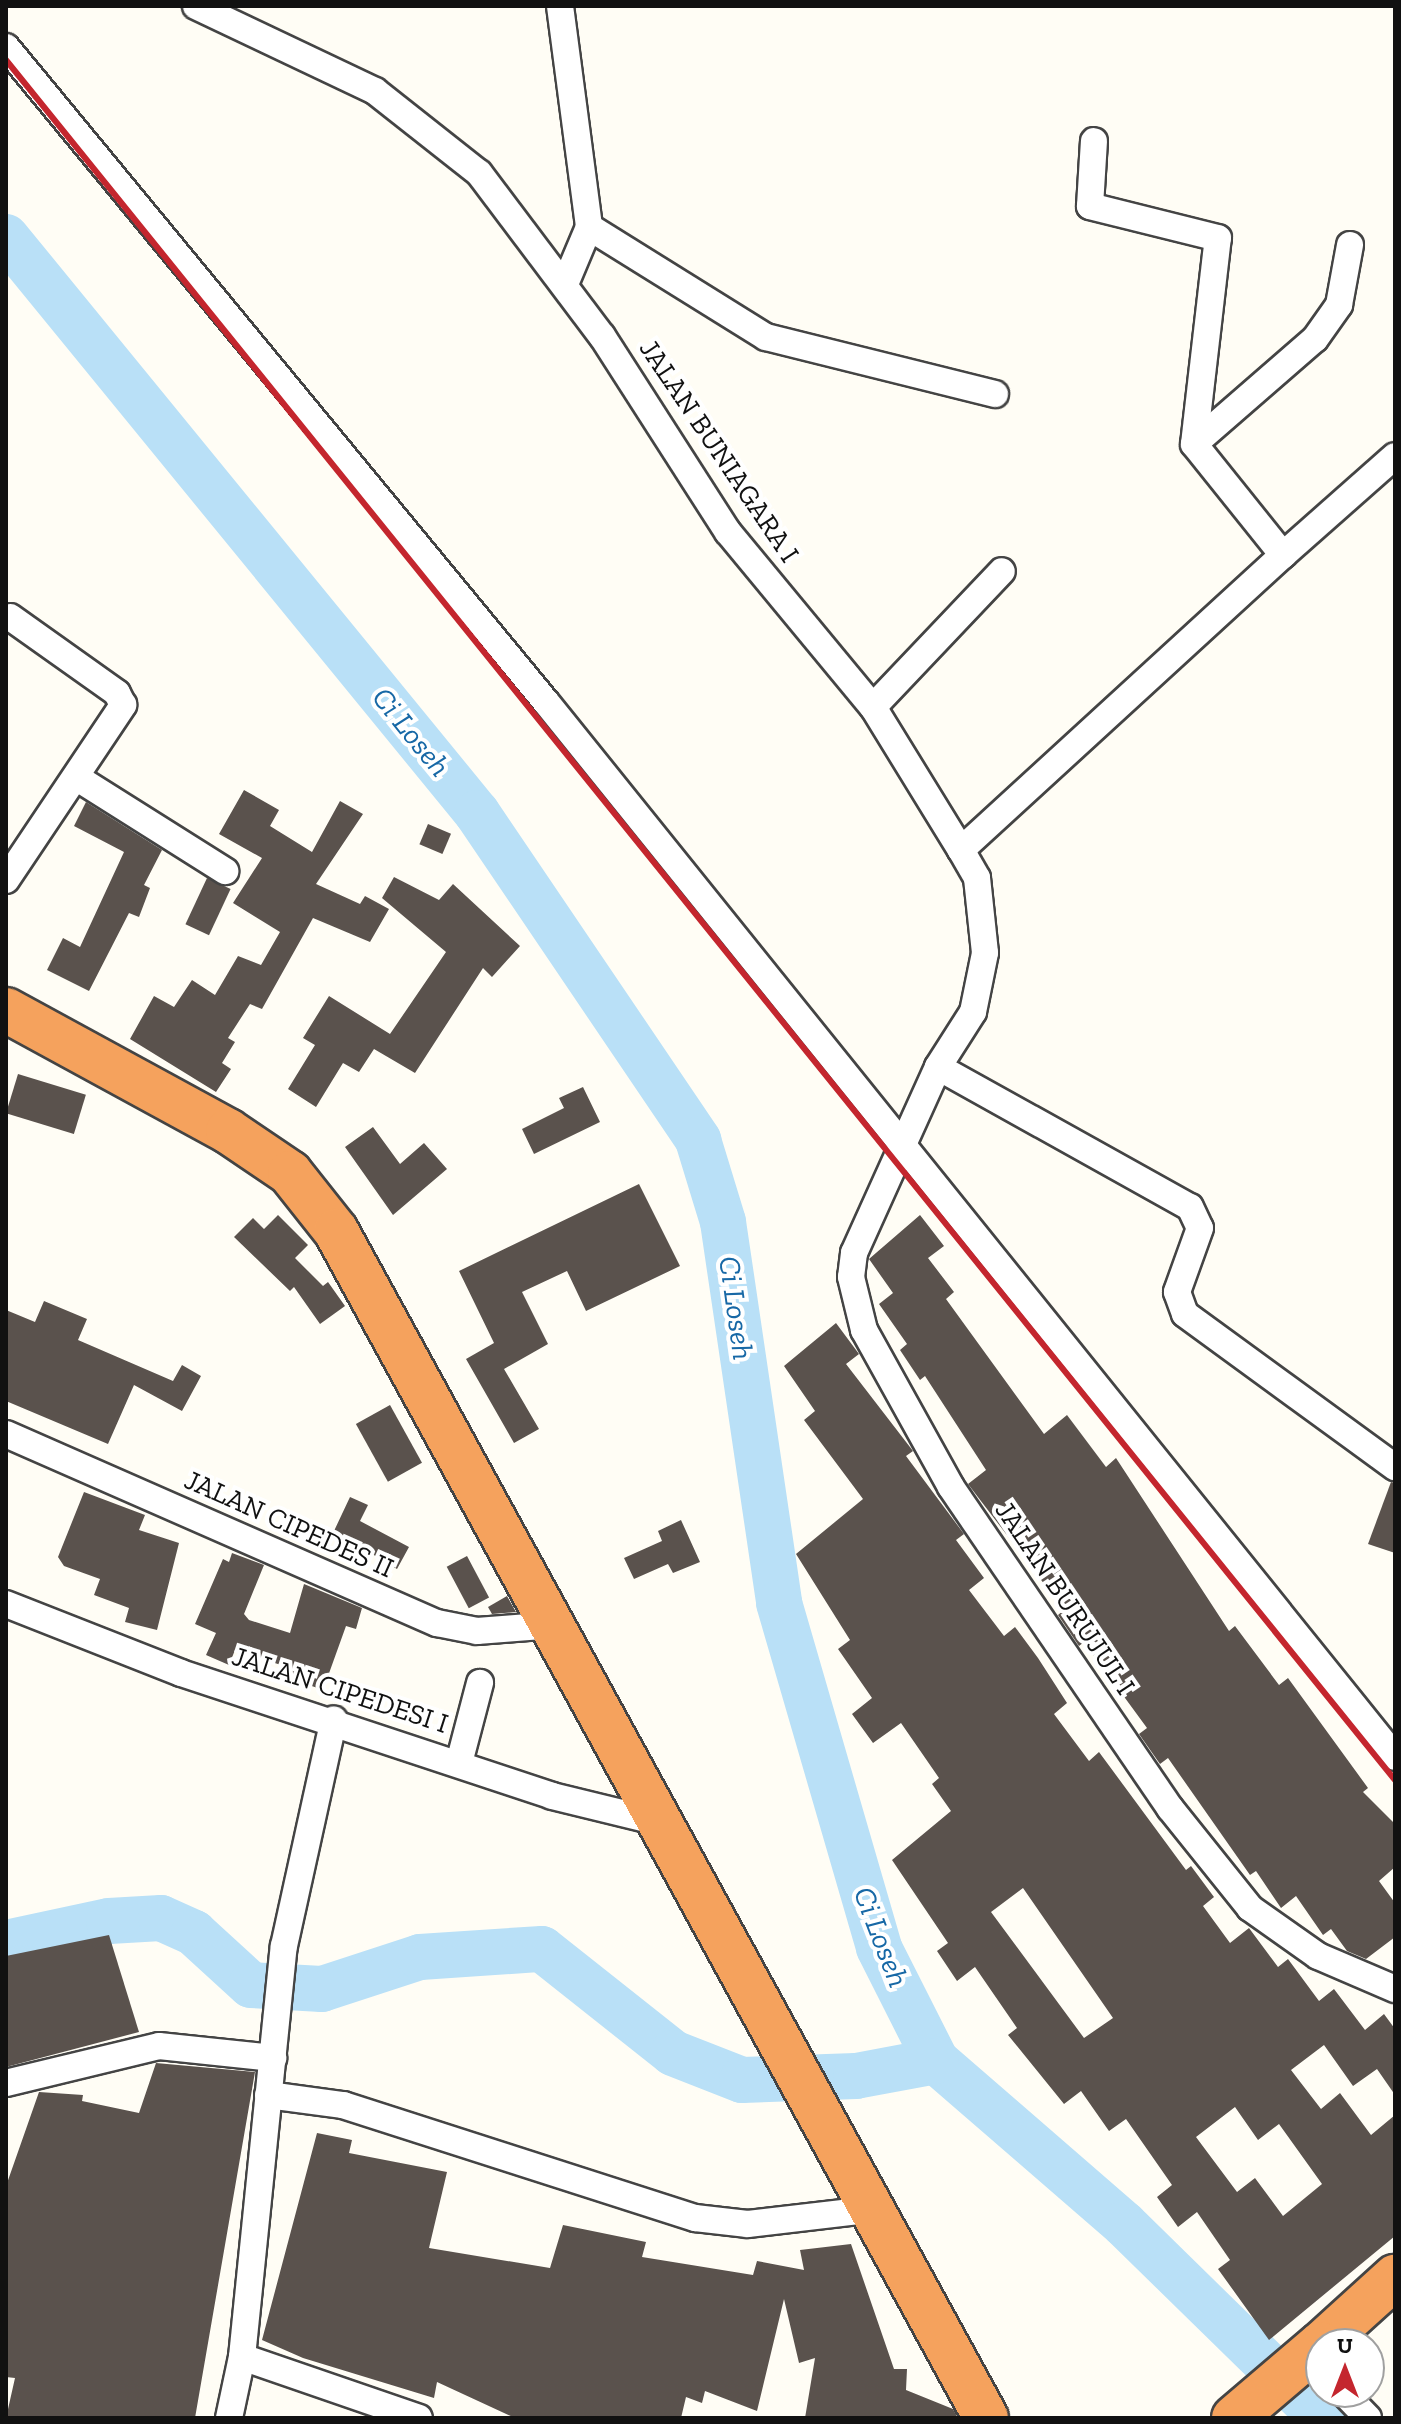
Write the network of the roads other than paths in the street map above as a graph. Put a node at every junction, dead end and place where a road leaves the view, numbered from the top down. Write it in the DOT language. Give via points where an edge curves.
graph roads {
  1 [pos="196,6"];
  2 [pos="560,6"];
  3 [pos="6,47"];
  4 [pos="1094,141"];
  5 [pos="589,227"];
  6 [pos="1350,245"];
  7 [pos="565,284"];
  8 [pos="995,394"];
  9 [pos="1194,444"];
  10 [pos="1395,456"];
  11 [pos="1283,555"];
  12 [pos="1002,571"];
  13 [pos="10,617"];
  14 [pos="873,707"];
  15 [pos="79,779"];
  16 [pos="961,850"];
  17 [pos="225,871"];
  18 [pos="6,880"];
  19 [pos="6,1010"];
  20 [pos="938,1067"];
  21 [pos="902,1150"];
  22 [pos="6,1434"];
  23 [pos="1395,1467"];
  24 [pos="6,1604"];
  25 [pos="555,1625"];
  26 [pos="480,1683"];
  27 [pos="334,1719"];
  28 [pos="1395,1757"];
  29 [pos="459,1763"];
  30 [pos="659,1822"];
  31 [pos="1395,1989"];
  32 [pos="273,2058"];
  33 [pos="6,2083"];
  34 [pos="268,2095"];
  35 [pos="875,2209"];
  36 [pos="1395,2277"];
  37 [pos="1340,2328"];
  38 [pos="242,2357"];
  39 [pos="1305,2359"];
  40 [pos="229,2418"];
  41 [pos="419,2418"];
  42 [pos="986,2418"];
  43 [pos="1234,2418"];
  1 -- 7 [label="street, JALAN BUNIAGARA I" via="407,110 479,173"];
  2 -- 5 [label="street"];
  3 -- 21 [label="street" via="546,702"];
  4 -- 9 [label="street" via="1090,206 1215,234 1221,243"];
  5 -- 7 [label="street"];
  5 -- 8 [label="street" via="766,337"];
  6 -- 9 [label="street" via="1339,305 1315,339"];
  7 -- 14 [label="street, JALAN BUNIAGARA I" via="728,532"];
  9 -- 11 [label="street"];
  10 -- 11 [label="street"];
  11 -- 16 [label="street"];
  12 -- 14 [label="street"];
  13 -- 15 [label="street" via="122,699 121,710"];
  14 -- 16 [label="street, JALAN BUNIAGARA I"];
  15 -- 17 [label="street"];
  15 -- 18 [label="street"];
  16 -- 20 [label="street, JALAN BUNIAGARA I" via="977,878 985,953 973,1012"];
  19 -- 25 [label="highway" via="176,1098 290,1173 353,1258"];
  20 -- 21 [label="street, JALAN BUNIAGARA I"];
  20 -- 23 [label="street" via="1190,1207 1200,1228 1177,1292 1185,1314"];
  21 -- 28 [label="street"];
  21 -- 31 [label="street, JALAN BURUJUL I" via="854,1253 851,1277 864,1330 951,1487 1170,1808 1250,1908 1318,1956"];
  22 -- 25 [label="street, JALAN CIPEDES II" via="437,1623 477,1631"];
  24 -- 27 [label="street, JALAN CIPEDESI I" via="181,1673"];
  25 -- 30 [label="highway"];
  26 -- 29 [label="street"];
  27 -- 29 [label="street, JALAN CIPEDESI I"];
  27 -- 32 [label="street" via="284,1946"];
  29 -- 30 [label="street, JALAN CIPEDESI I" via="552,1796"];
  30 -- 35 [label="highway"];
  32 -- 33 [label="street" via="159,2046"];
  32 -- 34 [label="street"];
  34 -- 35 [label="street" via="343,2105 695,2218 748,2224"];
  34 -- 38 [label="street"];
  35 -- 42 [label="highway"];
  36 -- 37 [label="highway"];
  38 -- 40 [label="street"];
  38 -- 41 [label="street"];
  39 -- 43 [label="highway"];
}
